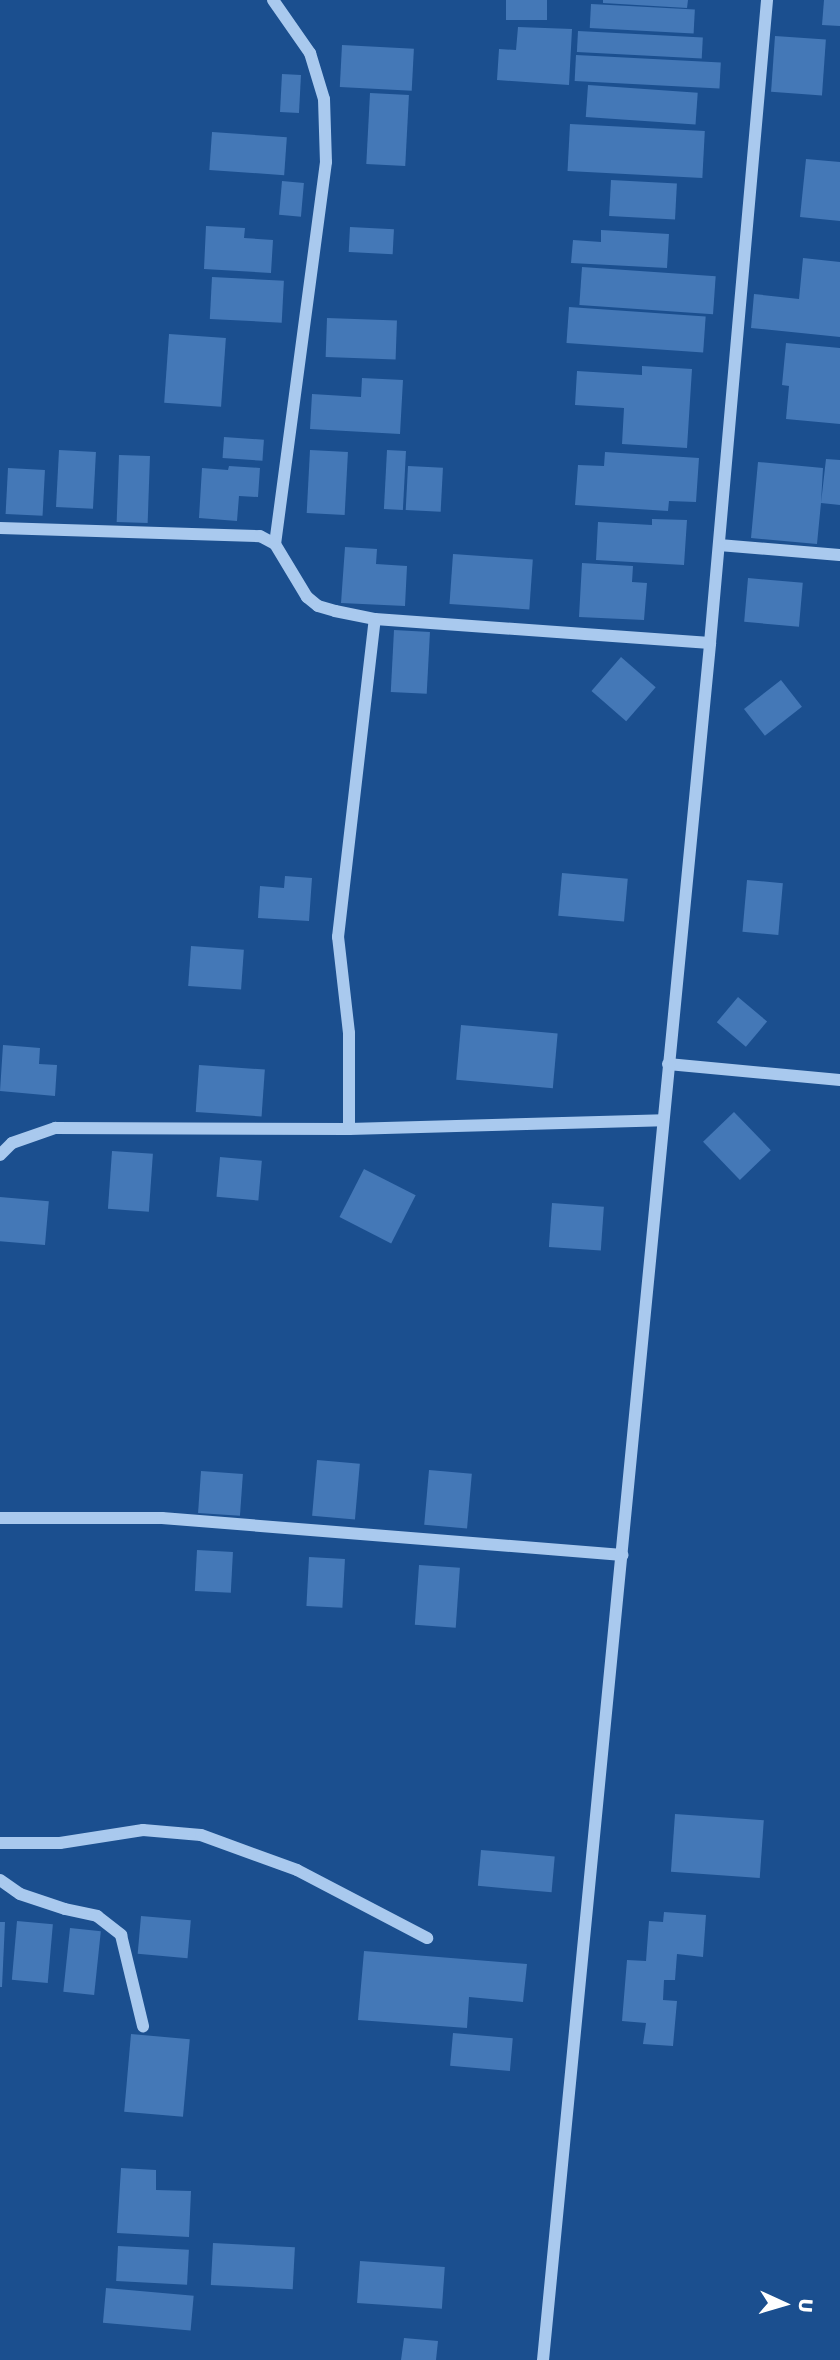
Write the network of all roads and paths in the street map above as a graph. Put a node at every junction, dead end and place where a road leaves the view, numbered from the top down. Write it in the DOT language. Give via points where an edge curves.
graph roads {
  1 [pos="273,0"];
  2 [pos="767,0"];
  3 [pos="0,528"];
  4 [pos="275,544"];
  5 [pos="719,545"];
  6 [pos="840,555"];
  7 [pos="375,619"];
  8 [pos="710,643"];
  9 [pos="668,1064"];
  10 [pos="840,1080"];
  11 [pos="663,1120"];
  12 [pos="349,1129"];
  13 [pos="0,1155"];
  14 [pos="0,1518"];
  15 [pos="623,1555"];
  16 [pos="0,1843"];
  17 [pos="0,1880"];
  18 [pos="426,1938"];
  19 [pos="143,2026"];
  20 [pos="543,2360"];
  1 -- 4 [label="street" via="310,52 324,99 326,162"];
  2 -- 5 [label="street"];
  3 -- 4 [label="street" via="247,534 269,538"];
  4 -- 7 [label="street" via="300,589 318,606"];
  5 -- 6 [label="street"];
  5 -- 8 [label="street"];
  7 -- 8 [label="street"];
  7 -- 12 [label="street" via="338,937 349,1033"];
  8 -- 9 [label="street"];
  9 -- 10 [label="street"];
  9 -- 11 [label="street"];
  11 -- 12 [label="street"];
  11 -- 15 [label="street"];
  12 -- 13 [label="street" via="55,1128 12,1143"];
  14 -- 15 [label="street" via="162,1518"];
  15 -- 20 [label="street"];
  16 -- 18 [label="street" via="60,1843 143,1830 201,1835 297,1870"];
  17 -- 19 [label="street" via="20,1894 97,1916 121,1935"];
}
